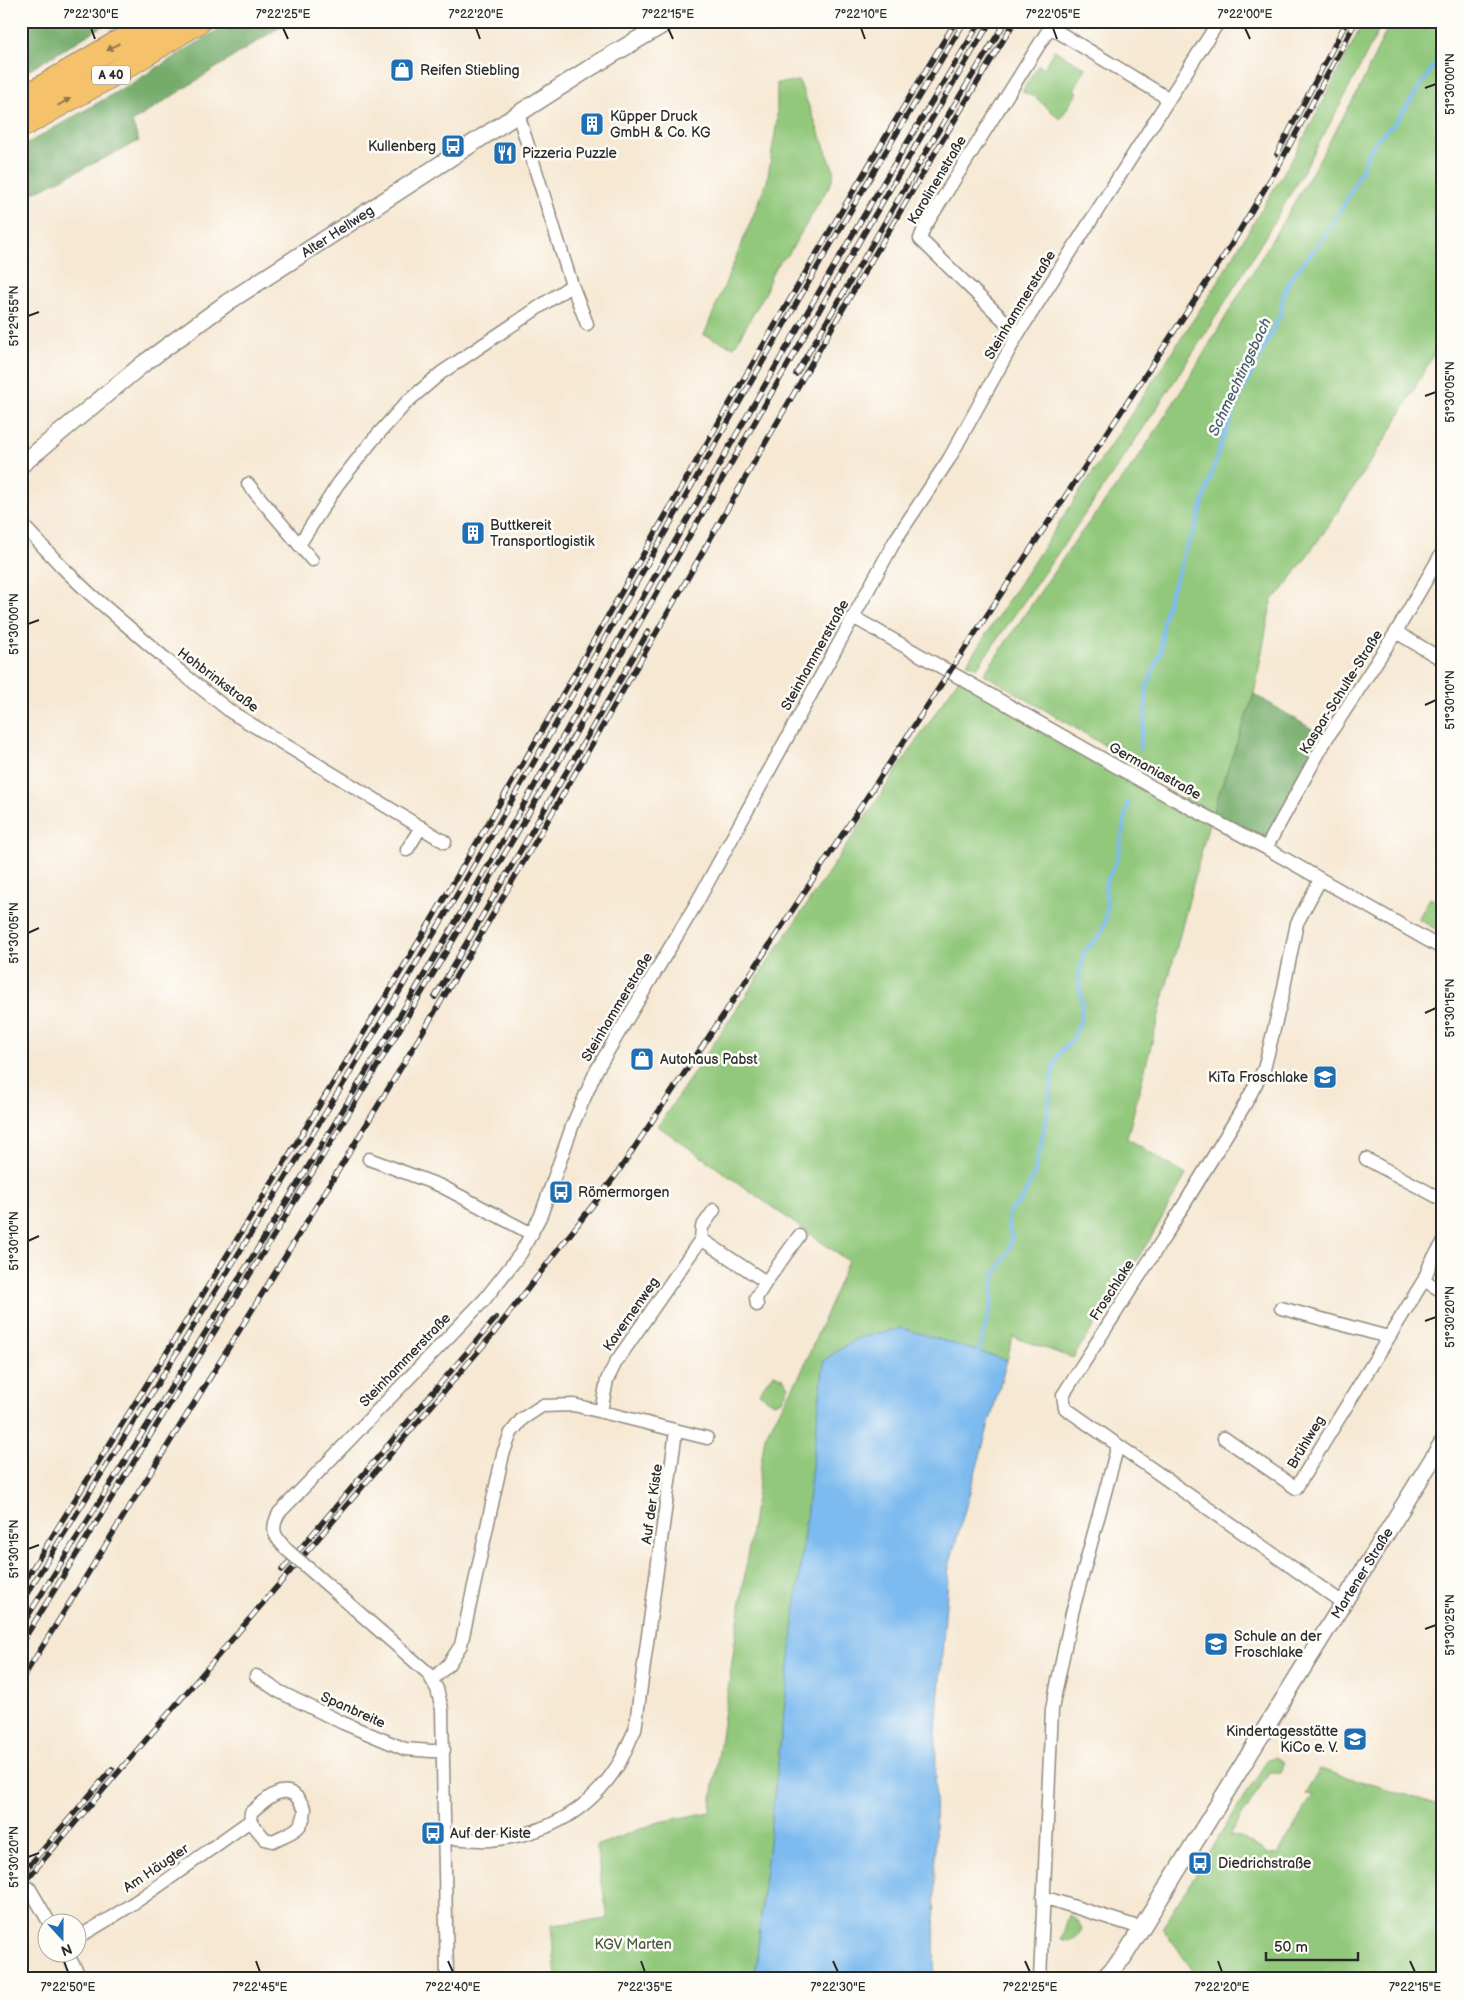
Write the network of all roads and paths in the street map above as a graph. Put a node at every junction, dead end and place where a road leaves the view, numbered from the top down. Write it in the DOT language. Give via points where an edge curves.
graph roads {
  1 [pos="155,21"];
  2 [pos="199,21"];
  3 [pos="669,21"];
  4 [pos="1219,21"];
  5 [pos="1052,24"];
  6 [pos="21,100"];
  7 [pos="1169,100"];
  8 [pos="518,114"];
  9 [pos="21,126"];
  10 [pos="572,285"];
  11 [pos="587,324"];
  12 [pos="1018,334"];
  13 [pos="21,465"];
  14 [pos="248,484"];
  15 [pos="21,522"];
  16 [pos="299,545"];
  17 [pos="1443,552"];
  18 [pos="312,560"];
  19 [pos="854,617"];
  20 [pos="1396,632"];
  21 [pos="1443,660"];
  22 [pos="421,828"];
  23 [pos="445,842"];
  24 [pos="1266,848"];
  25 [pos="407,850"];
  26 [pos="1320,880"];
  27 [pos="1443,949"];
  28 [pos="369,1159"];
  29 [pos="1366,1159"];
  30 [pos="1443,1200"];
  31 [pos="714,1210"];
  32 [pos="532,1234"];
  33 [pos="799,1236"];
  34 [pos="701,1239"];
  35 [pos="1443,1243"];
  36 [pos="1424,1280"];
  37 [pos="766,1282"];
  38 [pos="1443,1292"];
  39 [pos="757,1305"];
  40 [pos="1281,1308"];
  41 [pos="1388,1338"];
  42 [pos="601,1412"];
  43 [pos="676,1431"];
  44 [pos="707,1438"];
  45 [pos="1224,1438"];
  46 [pos="1443,1442"];
  47 [pos="1118,1445"];
  48 [pos="1343,1603"];
  49 [pos="256,1676"];
  50 [pos="432,1680"];
  51 [pos="444,1750"];
  52 [pos="250,1821"];
  53 [pos="444,1838"];
  54 [pos="21,1882"];
  55 [pos="1043,1897"];
  56 [pos="43,1912"];
  57 [pos="1141,1928"];
  58 [pos="88,1931"];
  59 [pos="72,1962"];
  60 [pos="81,1979"];
  61 [pos="447,1979"];
  62 [pos="1040,1979"];
  63 [pos="1103,1979"];
  1 -- 6 [label="highway, A 40, one-way"];
  9 -- 2 [label="highway, A 40, one-way"];
  3 -- 8 [label="street, Alter Hellweg"];
  4 -- 7 [label="street, Steinhammerstraße"];
  5 -- 7 [label="street"];
  5 -- 12 [label="street, Karolinenstraße" via="920,239"];
  7 -- 12 [label="street, Steinhammerstraße"];
  8 -- 10 [label="street"];
  8 -- 13 [label="street, Alter Hellweg" via="228,302 143,364"];
  10 -- 11 [label="street"];
  10 -- 16 [label="street" via="441,373 407,402 338,484"];
  12 -- 19 [label="street, Steinhammerstraße" via="949,459 896,539"];
  14 -- 16 [label="street"];
  15 -- 22 [label="street, Hohbrinkstraße" via="89,593 231,712"];
  16 -- 18 [label="street"];
  17 -- 20 [label="street, Kaspar-Schulte-Straße"];
  19 -- 24 [label="street, Germaniastraße" via="1168,796"];
  19 -- 32 [label="street, Steinhammerstraße" via="696,904 596,1071"];
  20 -- 21 [label="street"];
  20 -- 24 [label="street, Kaspar-Schulte-Straße" via="1331,732"];
  22 -- 23 [label="street, Hohbrinkstraße"];
  22 -- 25 [label="street"];
  24 -- 26 [label="street, Germaniastraße"];
  26 -- 27 [label="street, Germaniastraße"];
  26 -- 47 [label="street, Froschlake" via="1297,923 1264,1069 1165,1236 1063,1395 1065,1408"];
  28 -- 32 [label="street" via="441,1186"];
  29 -- 30 [label="street"];
  31 -- 34 [label="street, Kavernenweg" via="702,1227"];
  32 -- 50 [label="street, Steinhammerstraße, bridge" via="508,1272 485,1299 279,1513 273,1528 287,1550"];
  33 -- 37 [label="street"];
  34 -- 37 [label="street"];
  34 -- 42 [label="street, Kavernenweg" via="616,1362 606,1380"];
  35 -- 36 [label="street, Brühlweg"];
  36 -- 38 [label="street"];
  36 -- 41 [label="street, Brühlweg"];
  37 -- 39 [label="street" via="756,1298"];
  40 -- 41 [label="street"];
  41 -- 45 [label="street, Brühlweg" via="1296,1488"];
  42 -- 43 [label="street"];
  42 -- 50 [label="street" via="574,1405 542,1406 522,1419 511,1432 503,1454 461,1645 448,1666"];
  43 -- 44 [label="street"];
  43 -- 53 [label="street, Auf der Kiste" via="635,1730 619,1764 584,1806 560,1821 526,1834 489,1840"];
  46 -- 48 [label="street, Martener Straße"];
  47 -- 48 [label="street, Froschlake"];
  47 -- 55 [label="street" via="1072,1613 1052,1709"];
  48 -- 57 [label="street, Martener Straße"];
  49 -- 51 [label="street, Spanbreite" via="278,1691 343,1723 405,1749"];
  50 -- 51 [label="street, Steinhammerstraße" via="442,1709"];
  51 -- 53 [label="street, Steinhammerstraße"];
  52 -- 52 [label="street, Am Häugter" via="273,1841 300,1827 305,1819 305,1810 294,1794 285,1791 275,1793 251,1812"];
  52 -- 58 [label="street, Am Häugter"];
  53 -- 61 [label="street, Steinhammerstraße"];
  54 -- 56 [label="street" via="30,1889"];
  55 -- 57 [label="street"];
  55 -- 62 [label="street"];
  57 -- 63 [label="street, Martener Straße" via="1123,1958"];
  59 -- 60 [label="street"];
}
